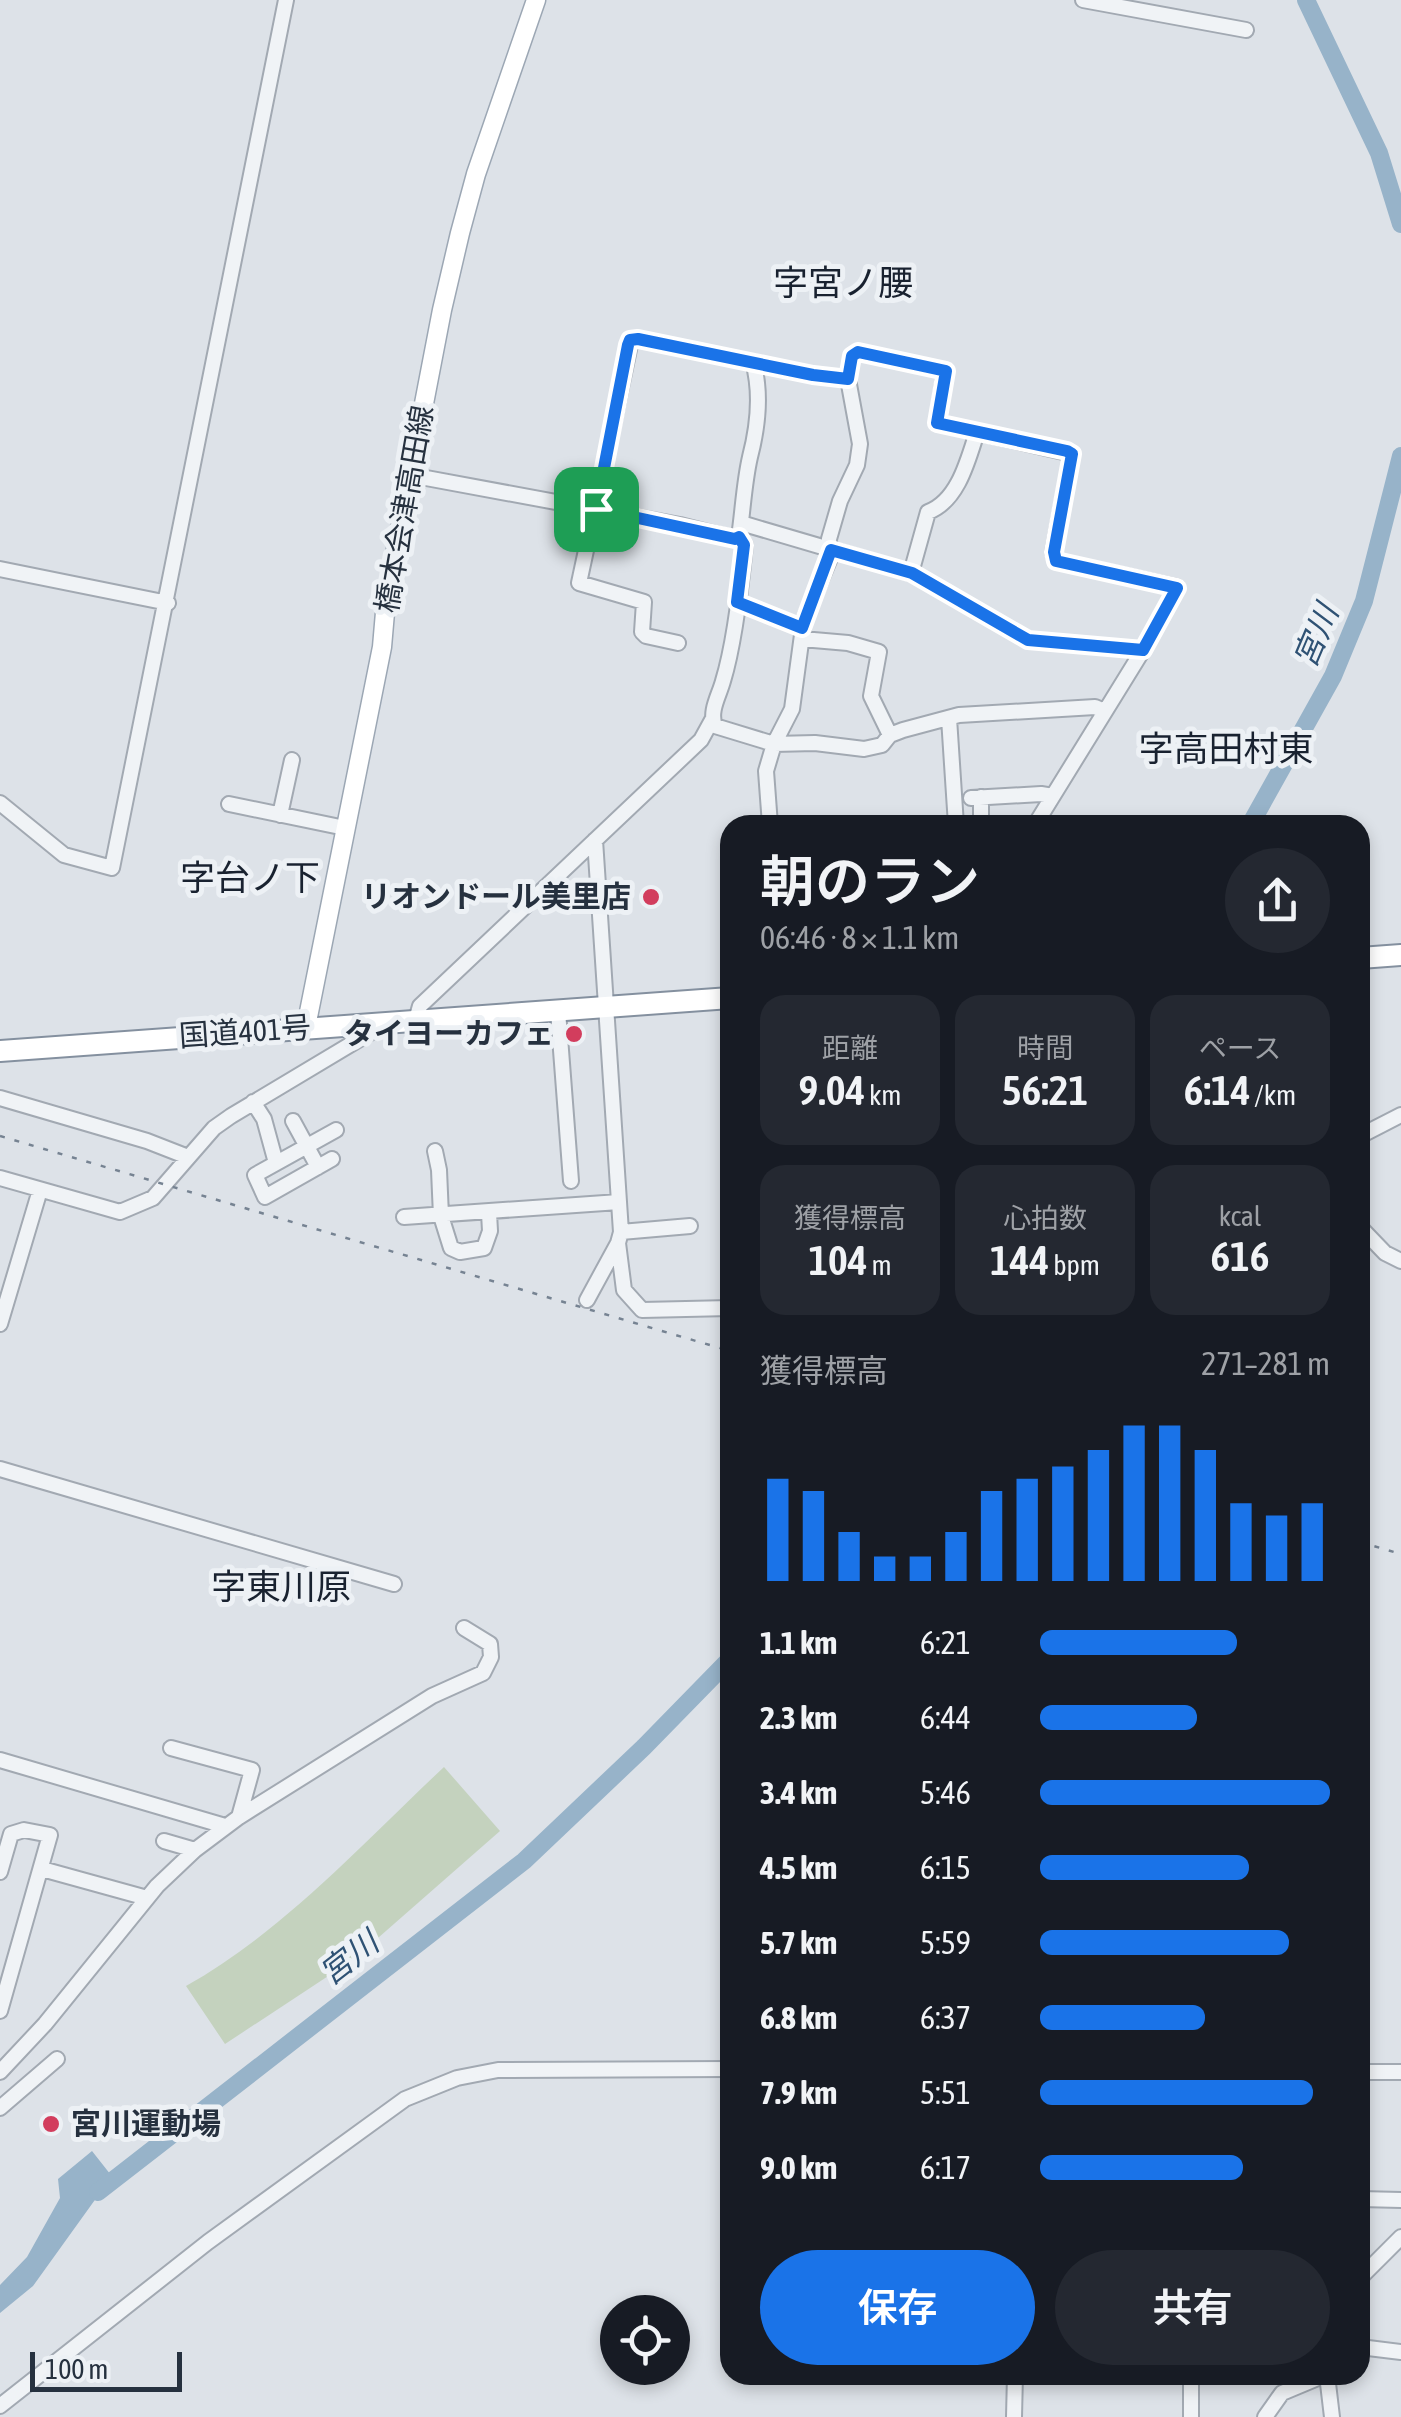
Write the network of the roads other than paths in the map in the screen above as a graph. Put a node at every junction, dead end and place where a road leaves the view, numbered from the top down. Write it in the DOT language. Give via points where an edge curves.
graph roads {
  1 [pos="286,0"];
  2 [pos="536,0"];
  3 [pos="1083,0"];
  4 [pos="1246,30"];
  5 [pos="753,362"];
  6 [pos="848,379"];
  7 [pos="977,432"];
  8 [pos="410,475"];
  9 [pos="596,509"];
  10 [pos="740,530"];
  11 [pos="831,550"];
  12 [pos="0,570"];
  13 [pos="912,573"];
  14 [pos="737,602"];
  15 [pos="168,603"];
  16 [pos="802,633"];
  17 [pos="678,643"];
  18 [pos="1143,650"];
  19 [pos="1104,711"];
  20 [pos="950,718"];
  21 [pos="712,720"];
  22 [pos="890,735"];
  23 [pos="774,744"];
  24 [pos="292,760"];
  25 [pos="1053,796"];
  26 [pos="0,803"];
  27 [pos="229,804"];
  28 [pos="280,814"];
  29 [pos="769,815"];
  30 [pos="955,815"];
  31 [pos="979,815"];
  32 [pos="1041,815"];
  33 [pos="345,828"];
  34 [pos="595,840"];
  35 [pos="1401,955"];
  36 [pos="1370,957"];
  37 [pos="720,999"];
  38 [pos="608,1007"];
  39 [pos="558,1010"];
  40 [pos="416,1020"];
  41 [pos="380,1022"];
  42 [pos="306,1027"];
  43 [pos="0,1051"];
  44 [pos="0,1098"];
  45 [pos="253,1102"];
  46 [pos="1401,1115"];
  47 [pos="293,1121"];
  48 [pos="336,1130"];
  49 [pos="1370,1131"];
  50 [pos="306,1146"];
  51 [pos="435,1151"];
  52 [pos="188,1157"];
  53 [pos="276,1163"];
  54 [pos="0,1178"];
  55 [pos="571,1181"];
  56 [pos="40,1190"];
  57 [pos="619,1202"];
  58 [pos="488,1213"];
  59 [pos="441,1216"];
  60 [pos="404,1217"];
  61 [pos="690,1226"];
  62 [pos="619,1237"];
  63 [pos="1370,1238"];
  64 [pos="1401,1261"];
  65 [pos="587,1300"];
  66 [pos="720,1308"];
  67 [pos="0,1324"];
  68 [pos="0,1469"];
  69 [pos="394,1584"];
  70 [pos="464,1628"];
  71 [pos="171,1748"];
  72 [pos="0,1760"];
  73 [pos="239,1817"];
  74 [pos="225,1826"];
  75 [pos="164,1841"];
  76 [pos="195,1850"];
  77 [pos="42,1869"];
  78 [pos="0,1872"];
  79 [pos="147,1898"];
  80 [pos="7,1958"];
  81 [pos="0,2012"];
  82 [pos="0,2047"];
  83 [pos="18,2052"];
  84 [pos="57,2058"];
  85 [pos="720,2070"];
  86 [pos="0,2072"];
  87 [pos="1370,2072"];
  88 [pos="1401,2072"];
  89 [pos="0,2108"];
  90 [pos="1370,2200"];
  91 [pos="1401,2200"];
  92 [pos="1401,2237"];
  93 [pos="1370,2268"];
  94 [pos="1370,2348"];
  95 [pos="1401,2352"];
  96 [pos="1015,2385"];
  97 [pos="1191,2385"];
  98 [pos="1302,2385"];
  99 [pos="1327,2385"];
  100 [pos="0,2406"];
  101 [pos="1014,2417"];
  102 [pos="1192,2417"];
  103 [pos="1266,2417"];
  104 [pos="1332,2417"];
  1 -- 15 [label="street"];
  2 -- 8 [label="main road, 橋本会津高田線" via="464,218"];
  3 -- 4 [label="street"];
  5 -- 6 [label="street"];
  5 -- 9 [label="street" via="630,340"];
  5 -- 10 [label="street" via="758,422"];
  6 -- 7 [label="street" via="858,352 946,371 937,423"];
  6 -- 11 [label="street" via="860,444"];
  7 -- 13 [label="street" via="956,484 928,512"];
  7 -- 18 [label="street" via="1072,454 1056,561 1177,588"];
  8 -- 9 [label="street"];
  8 -- 33 [label="main road, 橋本会津高田線"];
  9 -- 10 [label="street" via="735,539"];
  9 -- 17 [label="street" via="579,583 644,602 642,632"];
  10 -- 11 [label="street"];
  10 -- 14 [label="street"];
  11 -- 13 [label="street"];
  11 -- 16 [label="street"];
  12 -- 15 [label="street"];
  13 -- 18 [label="street" via="1028,640"];
  14 -- 16 [label="street"];
  14 -- 21 [label="street"];
  15 -- 26 [label="street" via="112,868 64,855"];
  16 -- 22 [label="street" via="879,652 872,696"];
  16 -- 23 [label="street" via="792,708"];
  18 -- 19 [label="street"];
  19 -- 20 [label="street"];
  19 -- 25 [label="street"];
  20 -- 22 [label="street"];
  20 -- 30 [label="street"];
  21 -- 23 [label="street"];
  21 -- 34 [label="street" via="700,740"];
  22 -- 23 [label="street" via="864,749"];
  23 -- 29 [label="street" via="766,771"];
  24 -- 28 [label="street"];
  25 -- 31 [label="street" via="976,798"];
  25 -- 32 [label="street"];
  27 -- 28 [label="street"];
  28 -- 33 [label="street"];
  33 -- 42 [label="main road, 橋本会津高田線"];
  34 -- 38 [label="street"];
  34 -- 40 [label="street" via="420,1006"];
  35 -- 36 [label="highway"];
  37 -- 38 [label="highway, 国道401号"];
  38 -- 39 [label="highway, 国道401号"];
  38 -- 57 [label="street"];
  39 -- 40 [label="highway, 国道401号"];
  39 -- 55 [label="street"];
  40 -- 41 [label="highway, 国道401号"];
  41 -- 42 [label="highway, 国道401号"];
  41 -- 45 [label="street"];
  42 -- 43 [label="highway, 国道401号"];
  44 -- 52 [label="street"];
  45 -- 52 [label="street" via="214,1128"];
  45 -- 53 [label="street"];
  46 -- 49 [label="street"];
  47 -- 50 [label="street"];
  48 -- 50 [label="street"];
  50 -- 53 [label="street"];
  50 -- 53 [label="street" via="325,1163 265,1197 255,1175"];
  51 -- 59 [label="street"];
  52 -- 56 [label="street" via="153,1198 120,1212"];
  54 -- 56 [label="street"];
  56 -- 67 [label="street"];
  57 -- 58 [label="street"];
  57 -- 62 [label="street"];
  58 -- 59 [label="street"];
  58 -- 59 [label="street" via="488,1244 473,1252 451,1248"];
  59 -- 60 [label="street"];
  61 -- 62 [label="street"];
  62 -- 65 [label="street"];
  62 -- 66 [label="street" via="624,1290 642,1310"];
  63 -- 64 [label="street"];
  68 -- 69 [label="street"];
  70 -- 73 [label="street" via="490,1644 483,1673 432,1696"];
  71 -- 73 [label="street" via="252,1770"];
  72 -- 74 [label="street"];
  73 -- 74 [label="street"];
  74 -- 76 [label="street"];
  75 -- 76 [label="street"];
  76 -- 79 [label="street"];
  77 -- 78 [label="street" via="50,1835 24,1830 12,1834"];
  77 -- 79 [label="street"];
  77 -- 80 [label="street"];
  79 -- 83 [label="street"];
  80 -- 81 [label="street"];
  82 -- 83 [label="street"];
  83 -- 86 [label="street"];
  84 -- 89 [label="street"];
  85 -- 100 [label="street" via="498,2070 405,2099 208,2242"];
  87 -- 88 [label="street"];
  90 -- 91 [label="street"];
  92 -- 93 [label="street"];
  94 -- 95 [label="street"];
  96 -- 101 [label="street"];
  97 -- 102 [label="street"];
  98 -- 103 [label="street" via="1282,2393"];
  99 -- 104 [label="street"];
}
